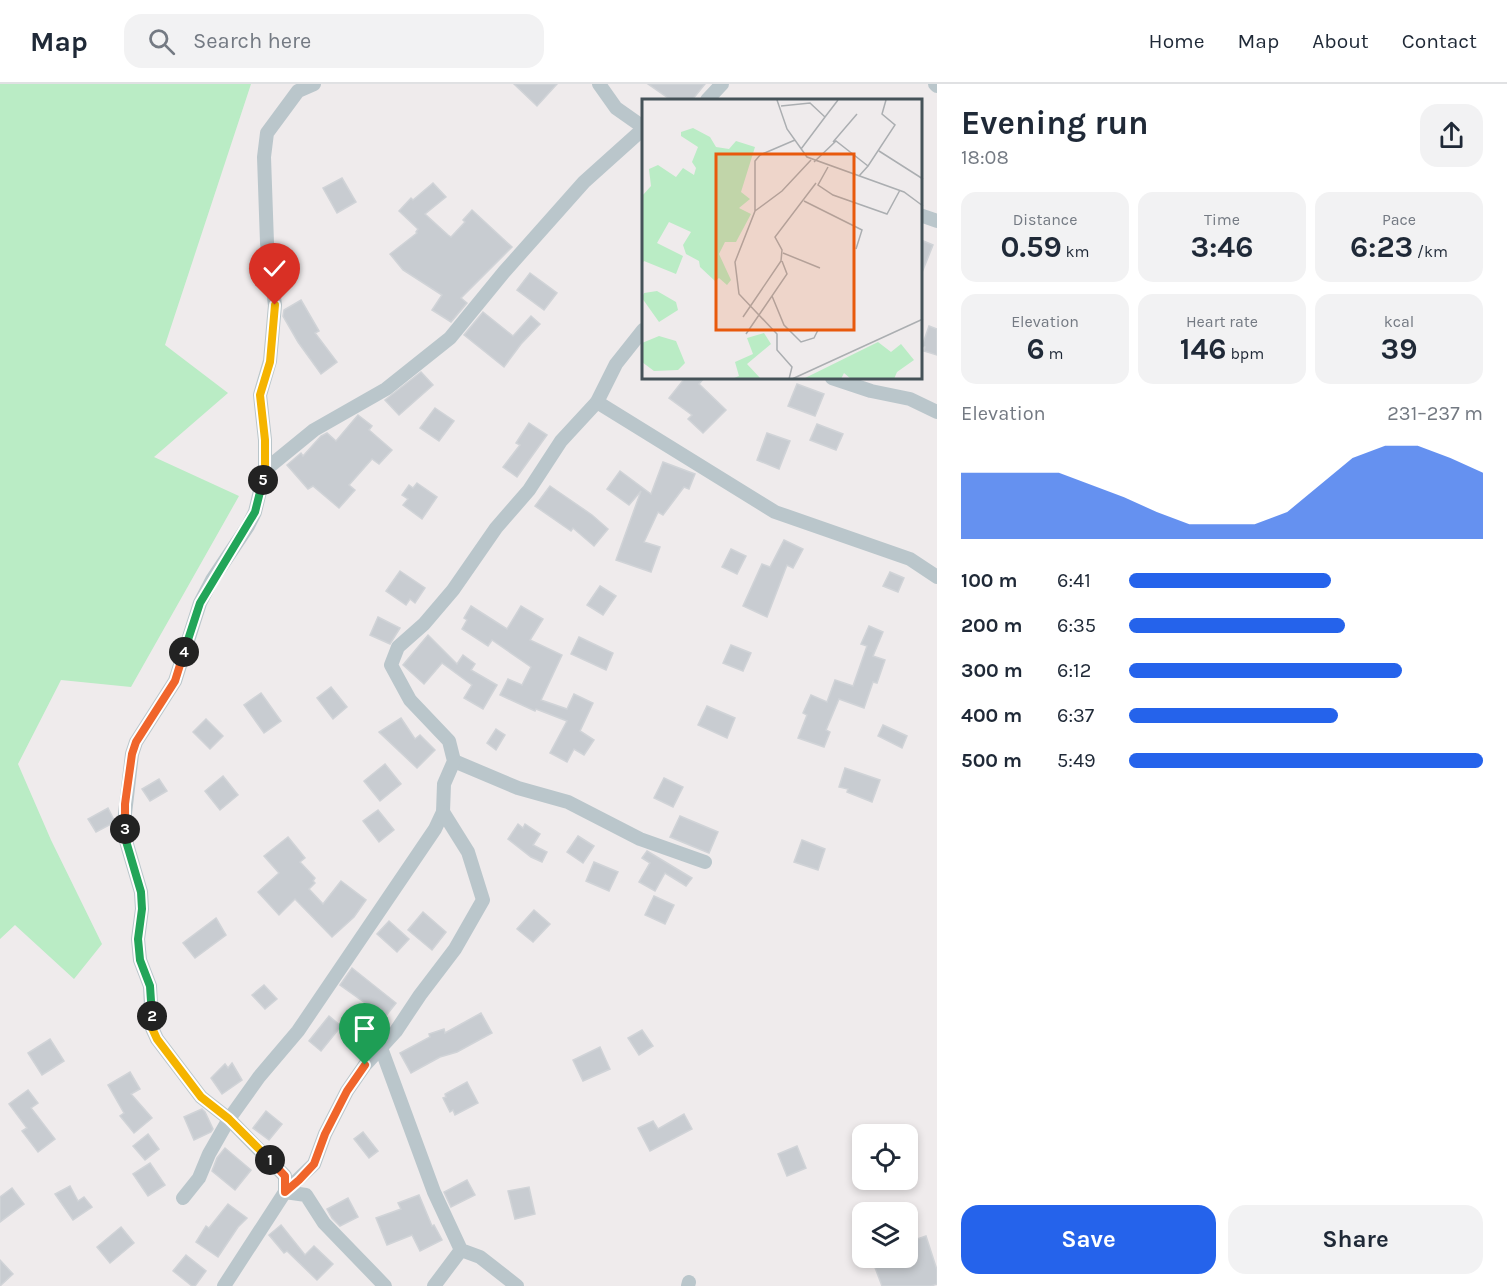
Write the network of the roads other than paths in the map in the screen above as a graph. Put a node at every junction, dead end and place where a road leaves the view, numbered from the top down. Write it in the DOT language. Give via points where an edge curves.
graph roads {
  1 [pos="314,84"];
  2 [pos="599,84"];
  3 [pos="722,84"];
  4 [pos="708,99"];
  5 [pos="642,127"];
  6 [pos="642,129"];
  7 [pos="922,215"];
  8 [pos="937,221"];
  9 [pos="642,331"];
  10 [pos="838,380"];
  11 [pos="597,402"];
  12 [pos="937,412"];
  13 [pos="265,470"];
  14 [pos="937,577"];
  15 [pos="453,761"];
  16 [pos="443,812"];
  17 [pos="705,862"];
  18 [pos="381,1048"];
  19 [pos="229,1119"];
  20 [pos="285,1192"];
  21 [pos="183,1198"];
  22 [pos="461,1250"];
  23 [pos="224,1286"];
  24 [pos="385,1286"];
  25 [pos="434,1286"];
  26 [pos="517,1286"];
  1 -- 13 [label="street" via="298,91 267,133 267,243 275,305 270,362 260,395"];
  2 -- 5 [label="street" via="616,108"];
  3 -- 4 [label="street"];
  6 -- 13 [label="street" via="584,182 450,338 386,389 314,430"];
  7 -- 8 [label="street"];
  9 -- 11 [label="street" via="616,364"];
  10 -- 12 [label="street" via="910,399"];
  11 -- 14 [label="street" via="776,512 910,559"];
  11 -- 15 [label="street" via="561,441 530,490 496,528 453,590 398,647 392,665 410,700 449,741"];
  13 -- 19 [label="street" via="255,512 200,603 175,681 136,742 125,813 126,841 141,892 138,939 140,960 150,986 152,1028 201,1097"];
  15 -- 16 [label="street" via="444,784"];
  15 -- 17 [label="street" via="518,788 568,802 640,839"];
  16 -- 18 [label="street" via="468,852 483,900 455,949"];
  16 -- 19 [label="street" via="298,1031"];
  18 -- 20 [label="street" via="347,1091 314,1164"];
  18 -- 22 [label="street" via="434,1192"];
  19 -- 20 [label="street" via="285,1176"];
  19 -- 21 [label="street" via="199,1178"];
  20 -- 23 [label="street"];
  20 -- 24 [label="street" via="306,1195 324,1223"];
  22 -- 25 [label="street"];
  22 -- 26 [label="street" via="480,1257"];
}
